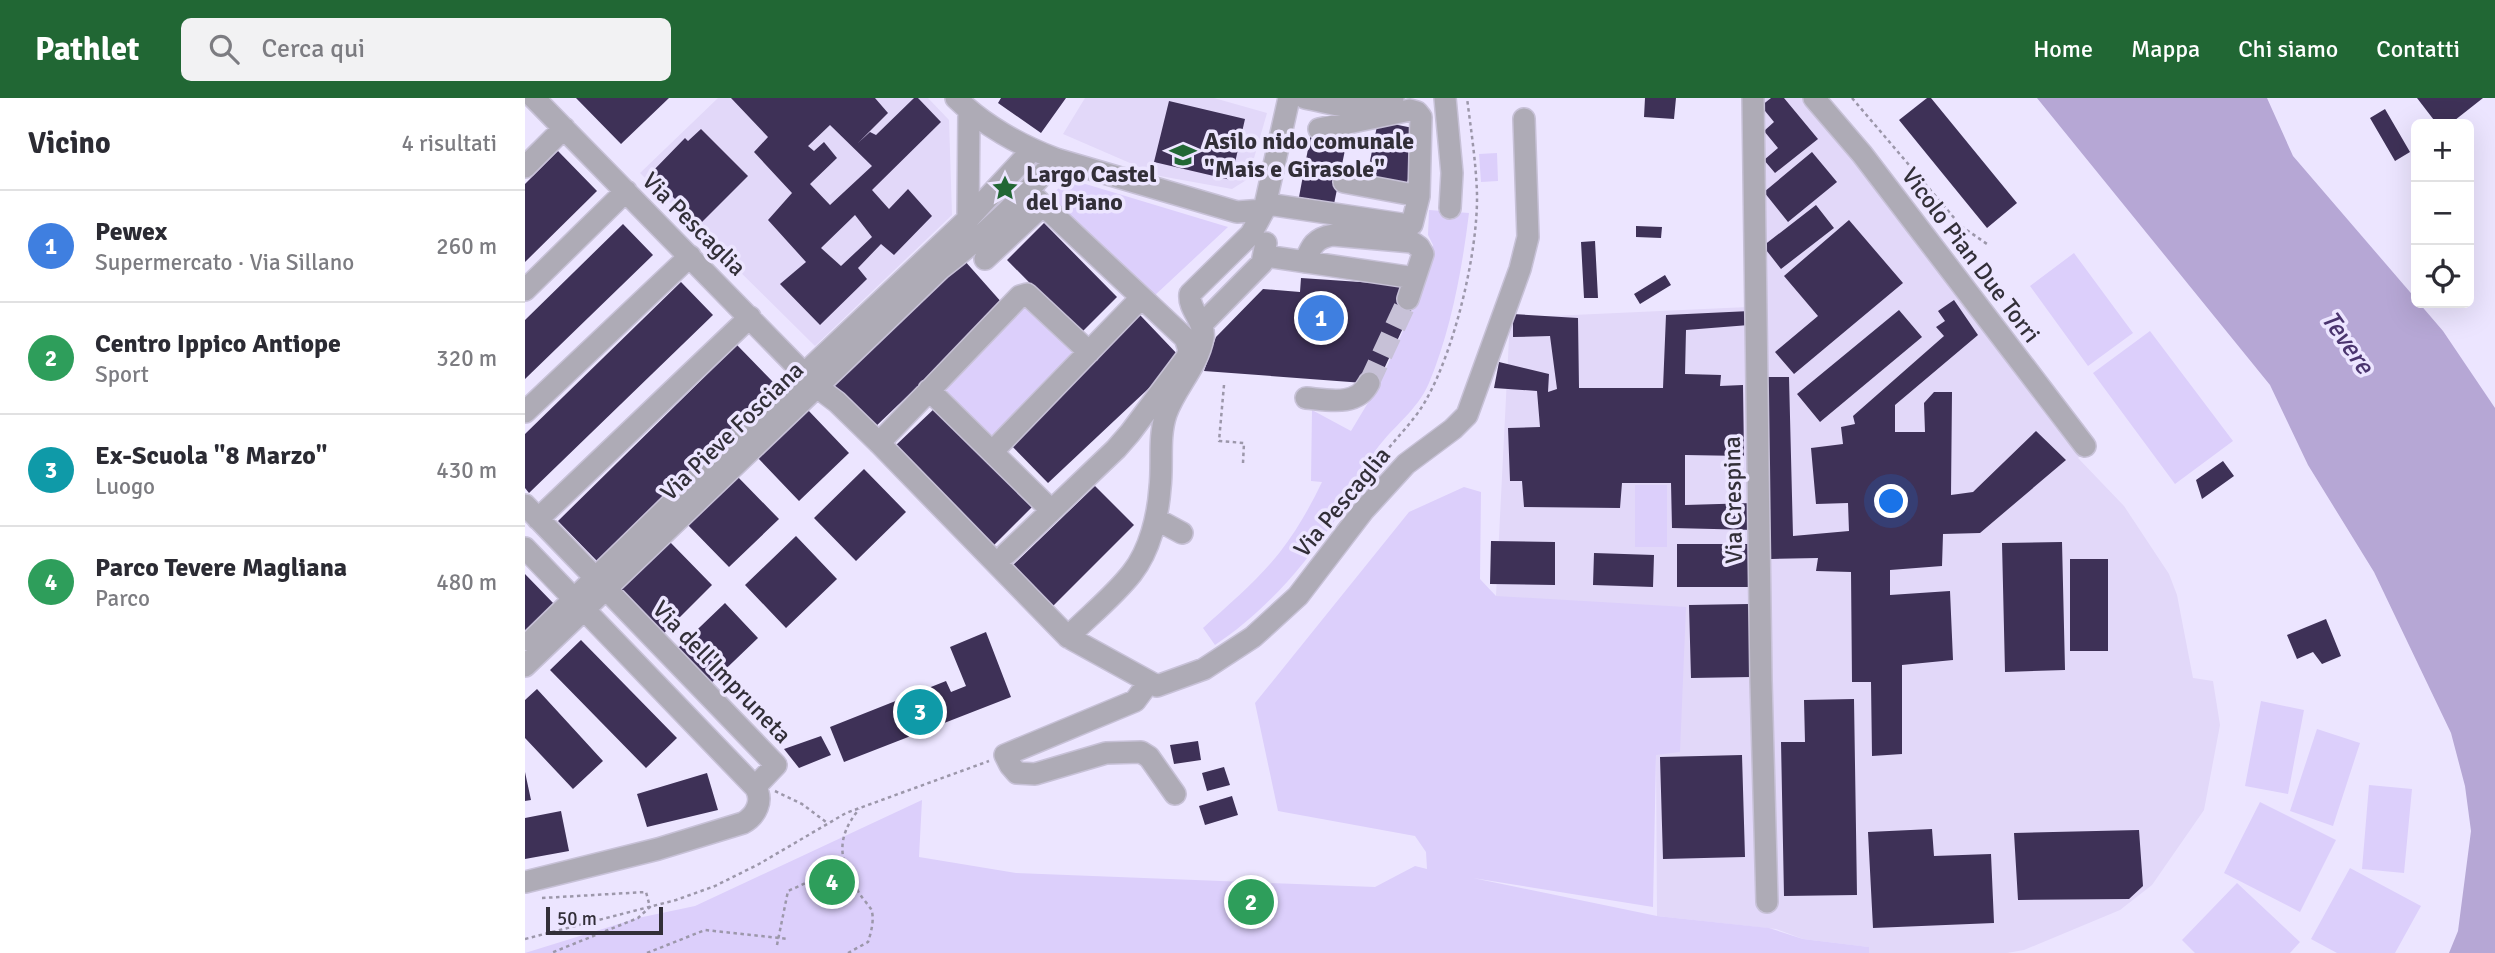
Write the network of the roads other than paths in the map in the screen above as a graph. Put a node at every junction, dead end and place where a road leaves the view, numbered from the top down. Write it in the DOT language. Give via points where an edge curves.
graph roads {
  1 [pos="1289,98"];
  2 [pos="1305,98"];
  3 [pos="1393,98"];
  4 [pos="1445,98"];
  5 [pos="1753,98"];
  6 [pos="1814,98"];
  7 [pos="538,99"];
  8 [pos="963,104"];
  9 [pos="1524,120"];
  10 [pos="564,128"];
  11 [pos="1319,129"];
  12 [pos="1032,150"];
  13 [pos="528,159"];
  14 [pos="1056,159"];
  15 [pos="1344,182"];
  16 [pos="626,191"];
  17 [pos="1419,196"];
  18 [pos="1035,199"];
  19 [pos="1266,207"];
  20 [pos="1450,208"];
  21 [pos="968,219"];
  22 [pos="690,256"];
  23 [pos="1265,256"];
  24 [pos="985,260"];
  25 [pos="1305,262"];
  26 [pos="1415,278"];
  27 [pos="525,290"];
  28 [pos="1141,298"];
  29 [pos="1408,299"];
  30 [pos="750,317"];
  31 [pos="1202,324"];
  32 [pos="1089,352"];
  33 [pos="811,380"];
  34 [pos="1369,383"];
  35 [pos="929,390"];
  36 [pos="1306,398"];
  37 [pos="525,412"];
  38 [pos="879,443"];
  39 [pos="2085,446"];
  40 [pos="992,452"];
  41 [pos="1051,510"];
  42 [pos="532,512"];
  43 [pos="1156,519"];
  44 [pos="1182,533"];
  45 [pos="525,548"];
  46 [pos="1006,554"];
  47 [pos="601,583"];
  48 [pos="578,604"];
  49 [pos="1068,637"];
  50 [pos="525,646"];
  51 [pos="525,666"];
  52 [pos="1149,682"];
  53 [pos="755,787"];
  54 [pos="1175,794"];
  55 [pos="532,890"];
  56 [pos="1767,902"];
  1 -- 19 [label="street"];
  2 -- 3 [label="street" via="1365,109"];
  4 -- 20 [label="street" via="1452,173"];
  5 -- 56 [label="street, Via Crespina"];
  6 -- 39 [label="street, Vicolo Pian Due Torri"];
  7 -- 10 [label="street, Via Pescaglia"];
  8 -- 12 [label="street"];
  8 -- 21 [label="street"];
  9 -- 52 [label="street, Via Pescaglia" via="1526,248 1467,415 1406,464 1363,511 1298,596 1253,637 1204,669 1162,686"];
  10 -- 13 [label="street"];
  10 -- 16 [label="street, Via Pescaglia"];
  11 -- 17 [label="street" via="1417,112 1421,117"];
  12 -- 14 [label="street"];
  12 -- 21 [label="street"];
  14 -- 18 [label="street"];
  14 -- 19 [label="street" via="1237,212"];
  15 -- 17 [label="street"];
  16 -- 22 [label="street, Via Pescaglia"];
  16 -- 27 [label="street"];
  17 -- 19 [label="street" via="1415,220 1408,225"];
  18 -- 24 [label="street"];
  18 -- 28 [label="street"];
  18 -- 33 [label="street, Via Pieve Fosciana" via="940,269"];
  19 -- 23 [label="street"];
  19 -- 31 [label="street" via="1251,234 1190,294 1189,302"];
  21 -- 33 [label="street, Via Pieve Fosciana"];
  22 -- 30 [label="street, Via Pescaglia"];
  22 -- 37 [label="street"];
  23 -- 25 [label="street"];
  23 -- 31 [label="street"];
  25 -- 26 [label="street"];
  25 -- 26 [label="street" via="1321,237 1412,242 1423,254"];
  26 -- 29 [label="street"];
  28 -- 32 [label="street"];
  28 -- 41 [label="street" via="1185,338 1187,357 1131,433"];
  30 -- 33 [label="street, Via Pescaglia"];
  30 -- 42 [label="street"];
  31 -- 43 [label="street" via="1204,336 1196,358 1165,416"];
  32 -- 35 [label="street" via="1027,294 1011,303"];
  32 -- 40 [label="street"];
  33 -- 38 [label="street, Via Pescaglia"];
  33 -- 47 [label="street, Via Pieve Fosciana"];
  33 -- 49 [label="street, Via Pescaglia" via="828,411 1051,638"];
  34 -- 36 [label="street" via="1351,399"];
  35 -- 38 [label="street"];
  35 -- 40 [label="street"];
  38 -- 49 [label="street, Via Pescaglia"];
  40 -- 41 [label="street"];
  41 -- 46 [label="street"];
  42 -- 47 [label="street, Via dell'Impruneta"];
  43 -- 44 [label="street"];
  43 -- 49 [label="street" via="1133,572"];
  45 -- 48 [label="street"];
  47 -- 48 [label="street, Via Pieve Fosciana"];
  47 -- 53 [label="street, Via dell'Impruneta" via="776,765"];
  48 -- 50 [label="street, Via Pieve Fosciana"];
  48 -- 51 [label="street, Via Pieve Fosciana"];
  48 -- 53 [label="street"];
  49 -- 52 [label="street, Via Pescaglia"];
  52 -- 54 [label="street" via="1135,701 1005,755 1017,773 1035,774 1105,753 1141,752"];
  53 -- 55 [label="street" via="757,808 743,823"];
}
